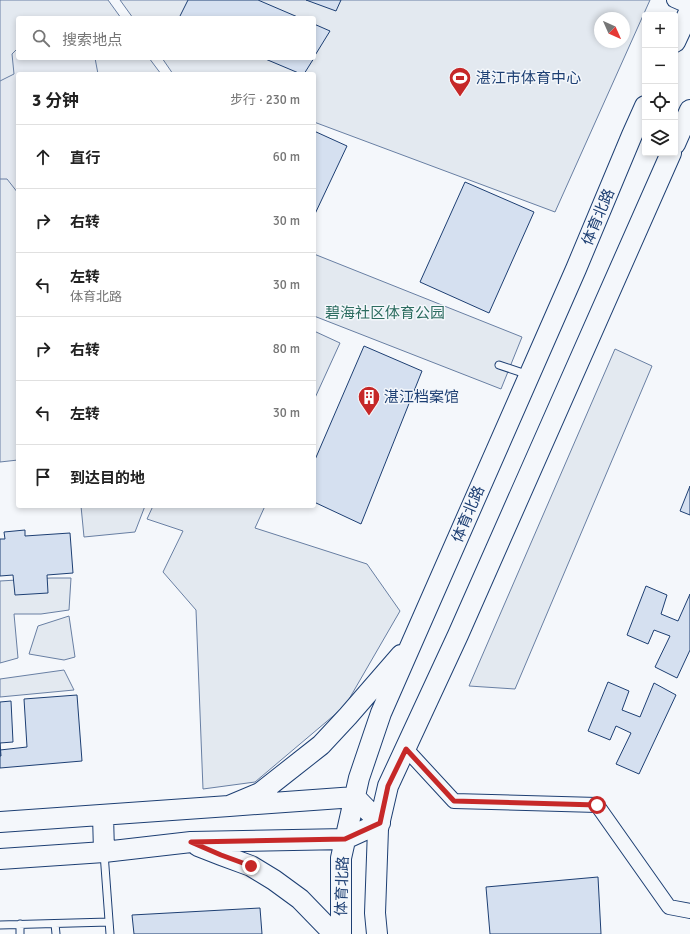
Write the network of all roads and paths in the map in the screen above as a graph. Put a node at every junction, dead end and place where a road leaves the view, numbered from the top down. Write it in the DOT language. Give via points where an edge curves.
graph roads {
  1 [pos="674,0"];
  2 [pos="690,9"];
  3 [pos="678,35"];
  4 [pos="690,110"];
  5 [pos="642,113"];
  6 [pos="678,137"];
  7 [pos="670,156"];
  8 [pos="498,365"];
  9 [pos="529,375"];
  10 [pos="414,640"];
  11 [pos="406,749"];
  12 [pos="355,797"];
  13 [pos="229,806"];
  14 [pos="103,815"];
  15 [pos="0,822"];
  16 [pos="380,823"];
  17 [pos="345,839"];
  18 [pos="191,842"];
  19 [pos="104,852"];
  20 [pos="0,860"];
  21 [pos="690,911"];
  22 [pos="109,922"];
  23 [pos="20,924"];
  24 [pos="55,924"];
  25 [pos="0,925"];
  26 [pos="20,934"];
  27 [pos="56,934"];
  28 [pos="110,934"];
  29 [pos="335,934"];
  30 [pos="341,934"];
  31 [pos="377,934"];
  1 -- 2 [label="street"];
  2 -- 3 [label="main road"];
  4 -- 6 [label="main road"];
  5 -- 9 [label="main road, 体育北路"];
  7 -- 11 [label="main road"];
  8 -- 9 [label="lane"];
  9 -- 10 [label="main road, 体育北路"];
  10 -- 12 [label="main road, 体育北路" via="382,713 359,778"];
  10 -- 13 [label="main road" via="321,745 260,793"];
  11 -- 16 [label="main road" via="388,786"];
  11 -- 21 [label="street" via="454,801 597,805 669,907"];
  12 -- 13 [label="main road"];
  12 -- 16 [label="main road"];
  12 -- 17 [label="main road, 体育北路"];
  13 -- 14 [label="main road"];
  14 -- 15 [label="main road"];
  14 -- 19 [label="main road"];
  16 -- 17 [label="main road"];
  16 -- 31 [label="main road" via="375,913"];
  17 -- 18 [label="main road"];
  17 -- 30 [label="main road, 体育北路" via="341,858"];
  18 -- 19 [label="main road"];
  18 -- 29 [label="main road" via="251,866 274,880 300,900"];
  19 -- 20 [label="main road"];
  19 -- 22 [label="lane"];
  22 -- 24 [label="lane"];
  22 -- 28 [label="lane"];
  23 -- 24 [label="lane"];
  23 -- 25 [label="lane"];
  23 -- 26 [label="lane"];
  24 -- 27 [label="lane"];
}
